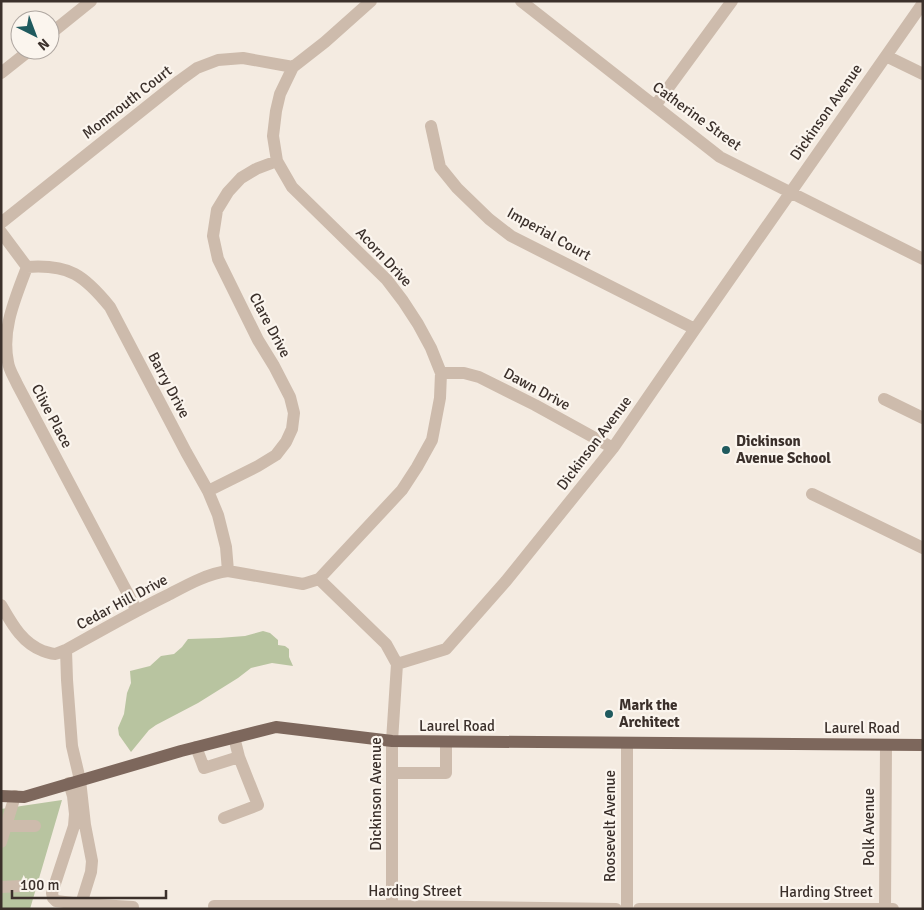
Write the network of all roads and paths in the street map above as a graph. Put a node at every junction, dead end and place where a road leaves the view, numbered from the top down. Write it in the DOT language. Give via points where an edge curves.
graph roads {
  1 [pos="91,1"];
  2 [pos="371,1"];
  3 [pos="521,1"];
  4 [pos="732,1"];
  5 [pos="923,3"];
  6 [pos="60,26"];
  7 [pos="886,56"];
  8 [pos="17,60"];
  9 [pos="293,68"];
  10 [pos="1,73"];
  11 [pos="923,74"];
  12 [pos="655,106"];
  13 [pos="431,126"];
  14 [pos="277,161"];
  15 [pos="790,193"];
  16 [pos="1,224"];
  17 [pos="1,232"];
  18 [pos="923,259"];
  19 [pos="27,267"];
  20 [pos="695,329"];
  21 [pos="441,373"];
  22 [pos="884,398"];
  23 [pos="923,418"];
  24 [pos="613,448"];
  25 [pos="208,491"];
  26 [pos="812,494"];
  27 [pos="923,548"];
  28 [pos="228,571"];
  29 [pos="319,579"];
  30 [pos="1,605"];
  31 [pos="137,611"];
  32 [pos="66,650"];
  33 [pos="397,664"];
  34 [pos="234,737"];
  35 [pos="392,741"];
  36 [pos="446,742"];
  37 [pos="627,743"];
  38 [pos="886,745"];
  39 [pos="923,745"];
  40 [pos="196,747"];
  41 [pos="239,757"];
  42 [pos="392,773"];
  43 [pos="75,781"];
  44 [pos="1,796"];
  45 [pos="15,796"];
  46 [pos="224,818"];
  47 [pos="6,826"];
  48 [pos="35,826"];
  49 [pos="80,826"];
  50 [pos="1,842"];
  51 [pos="22,886"];
  52 [pos="1,887"];
  53 [pos="81,904"];
  54 [pos="214,906"];
  55 [pos="133,907"];
  56 [pos="392,908"];
  57 [pos="616,909"];
  58 [pos="627,909"];
  59 [pos="639,909"];
  60 [pos="885,909"];
  61 [pos="893,909"];
  1 -- 6 [label="street"];
  2 -- 9 [label="street, Acorn Drive"];
  3 -- 12 [label="street, Catherine Street"];
  4 -- 12 [label="street"];
  5 -- 7 [label="street, Dickinson Avenue"];
  7 -- 11 [label="street"];
  7 -- 15 [label="street, Dickinson Avenue"];
  8 -- 10 [label="street"];
  9 -- 14 [label="street, Acorn Drive" via="280,94 276,111 273,136"];
  9 -- 16 [label="street, Monmouth Court" via="243,58 218,60 196,68"];
  12 -- 15 [label="street, Catherine Street" via="720,157"];
  13 -- 20 [label="street, Imperial Court" via="440,167 457,188 511,236"];
  14 -- 21 [label="street, Acorn Drive" via="292,187 387,280 418,324"];
  14 -- 25 [label="street, Clare Drive" via="248,173 228,192 217,210 213,236 218,259 290,397 294,412 292,429 276,455"];
  15 -- 18 [label="street, Catherine Street"];
  15 -- 20 [label="street, Dickinson Avenue"];
  17 -- 19 [label="street"];
  19 -- 25 [label="street, Barry Drive" via="44,266 72,272 87,281 110,306"];
  19 -- 31 [label="street, Clive Place" via="7,330 8,364"];
  20 -- 24 [label="street, Dickinson Avenue"];
  21 -- 24 [label="street, Dawn Drive" via="479,377"];
  21 -- 29 [label="street, Acorn Drive" via="432,440 417,467 402,490"];
  22 -- 23 [label="street"];
  24 -- 33 [label="street, Dickinson Avenue" via="506,581 446,649"];
  25 -- 28 [label="street, Barry Drive" via="218,514"];
  26 -- 27 [label="street"];
  28 -- 29 [label="street, Cedar Hill Drive" via="302,584"];
  28 -- 31 [label="street, Cedar Hill Drive" via="204,577"];
  29 -- 33 [label="street" via="386,644"];
  30 -- 32 [label="street" via="13,628 24,640 46,652 55,654"];
  31 -- 32 [label="street, Cedar Hill Drive"];
  32 -- 43 [label="street, Cedar Hill Drive"];
  33 -- 35 [label="street, Dickinson Avenue"];
  34 -- 35 [label="main road, Laurel Road" via="276,727"];
  34 -- 40 [label="main road, Laurel Road"];
  34 -- 41 [label="street"];
  35 -- 36 [label="main road, Laurel Road"];
  35 -- 42 [label="street, Dickinson Avenue"];
  36 -- 37 [label="main road, Laurel Road"];
  36 -- 42 [label="street" via="446,773"];
  37 -- 38 [label="main road, Laurel Road"];
  37 -- 58 [label="street, Roosevelt Avenue"];
  38 -- 39 [label="main road, Laurel Road"];
  38 -- 60 [label="street, Polk Avenue"];
  40 -- 41 [label="street" via="204,768"];
  40 -- 43 [label="main road, Laurel Road"];
  41 -- 46 [label="street" via="258,804"];
  42 -- 56 [label="street, Dickinson Avenue"];
  43 -- 45 [label="main road, Laurel Road" via="24,797"];
  43 -- 49 [label="street, Cedar Hill Drive"];
  44 -- 45 [label="main road, Laurel Road"];
  45 -- 47 [label="street"];
  47 -- 48 [label="street"];
  47 -- 50 [label="street"];
  49 -- 53 [label="street, Cedar Hill Drive" via="92,861"];
  49 -- 53 [label="street" via="52,893 56,901"];
  51 -- 52 [label="street"];
  53 -- 55 [label="street"];
  54 -- 56 [label="street, Harding Street"];
  56 -- 57 [label="street, Harding Street"];
  59 -- 60 [label="street, Harding Street"];
  60 -- 61 [label="street, Harding Street"];
}
